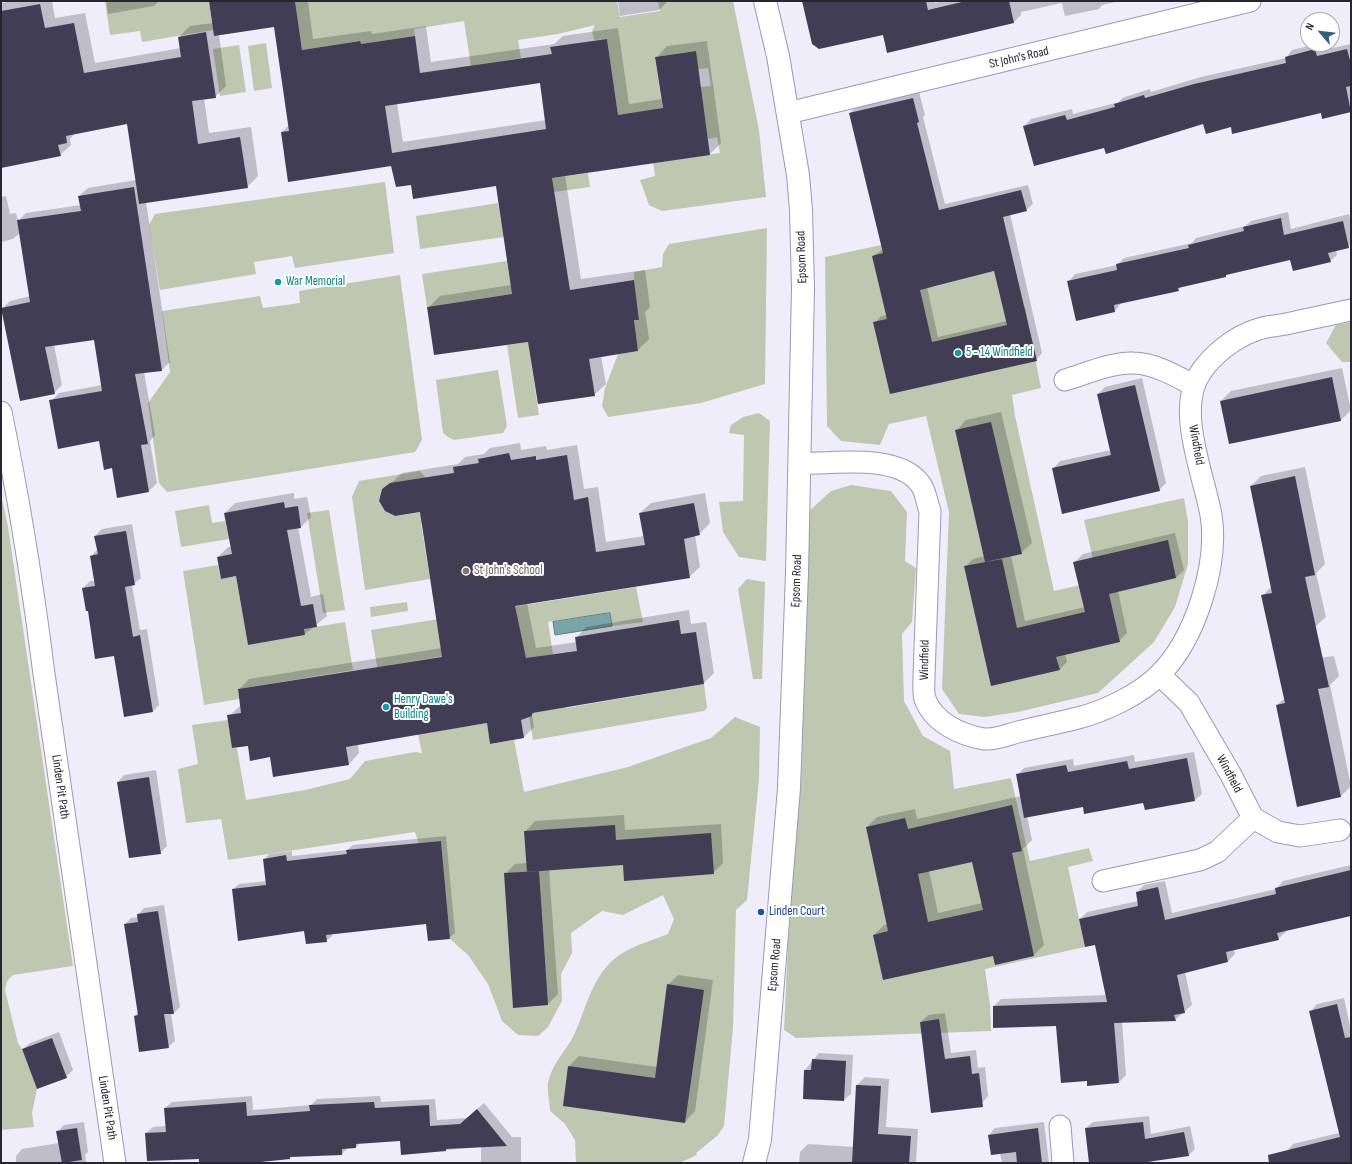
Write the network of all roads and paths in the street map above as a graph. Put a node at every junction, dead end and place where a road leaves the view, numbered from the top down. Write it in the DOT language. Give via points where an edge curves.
graph roads {
  1 [pos="765,1"];
  2 [pos="1250,1"];
  3 [pos="788,113"];
  4 [pos="1351,310"];
  5 [pos="1065,380"];
  6 [pos="1193,385"];
  7 [pos="1,412"];
  8 [pos="800,464"];
  9 [pos="1160,674"];
  10 [pos="1253,818"];
  11 [pos="1340,830"];
  12 [pos="1103,881"];
  13 [pos="1060,1126"];
  14 [pos="115,1163"];
  15 [pos="754,1163"];
  16 [pos="1064,1163"];
  1 -- 3 [label="main road, Epsom Road"];
  2 -- 3 [label="street, St John's Road"];
  3 -- 8 [label="main road, Epsom Road" via="801,210 803,288"];
  4 -- 6 [label="street, Windfield" via="1255,330 1225,346 1200,372"];
  5 -- 6 [label="street" via="1134,363 1152,366"];
  6 -- 9 [label="street, Windfield" via="1190,400 1193,432 1211,517 1209,572 1192,627"];
  7 -- 14 [label="street, Linden Pit Path" via="33,588"];
  8 -- 9 [label="street, Windfield" via="882,463 906,470 922,485 930,511 925,699 951,728 968,736 989,739 1098,713 1140,689"];
  8 -- 15 [label="main road, Epsom Road" via="789,788 760,1140"];
  9 -- 10 [label="street, Windfield" via="1188,703 1231,775"];
  10 -- 11 [label="street" via="1278,832 1300,836"];
  10 -- 12 [label="street" via="1216,852 1200,860"];
  13 -- 16 [label="street"];
}
